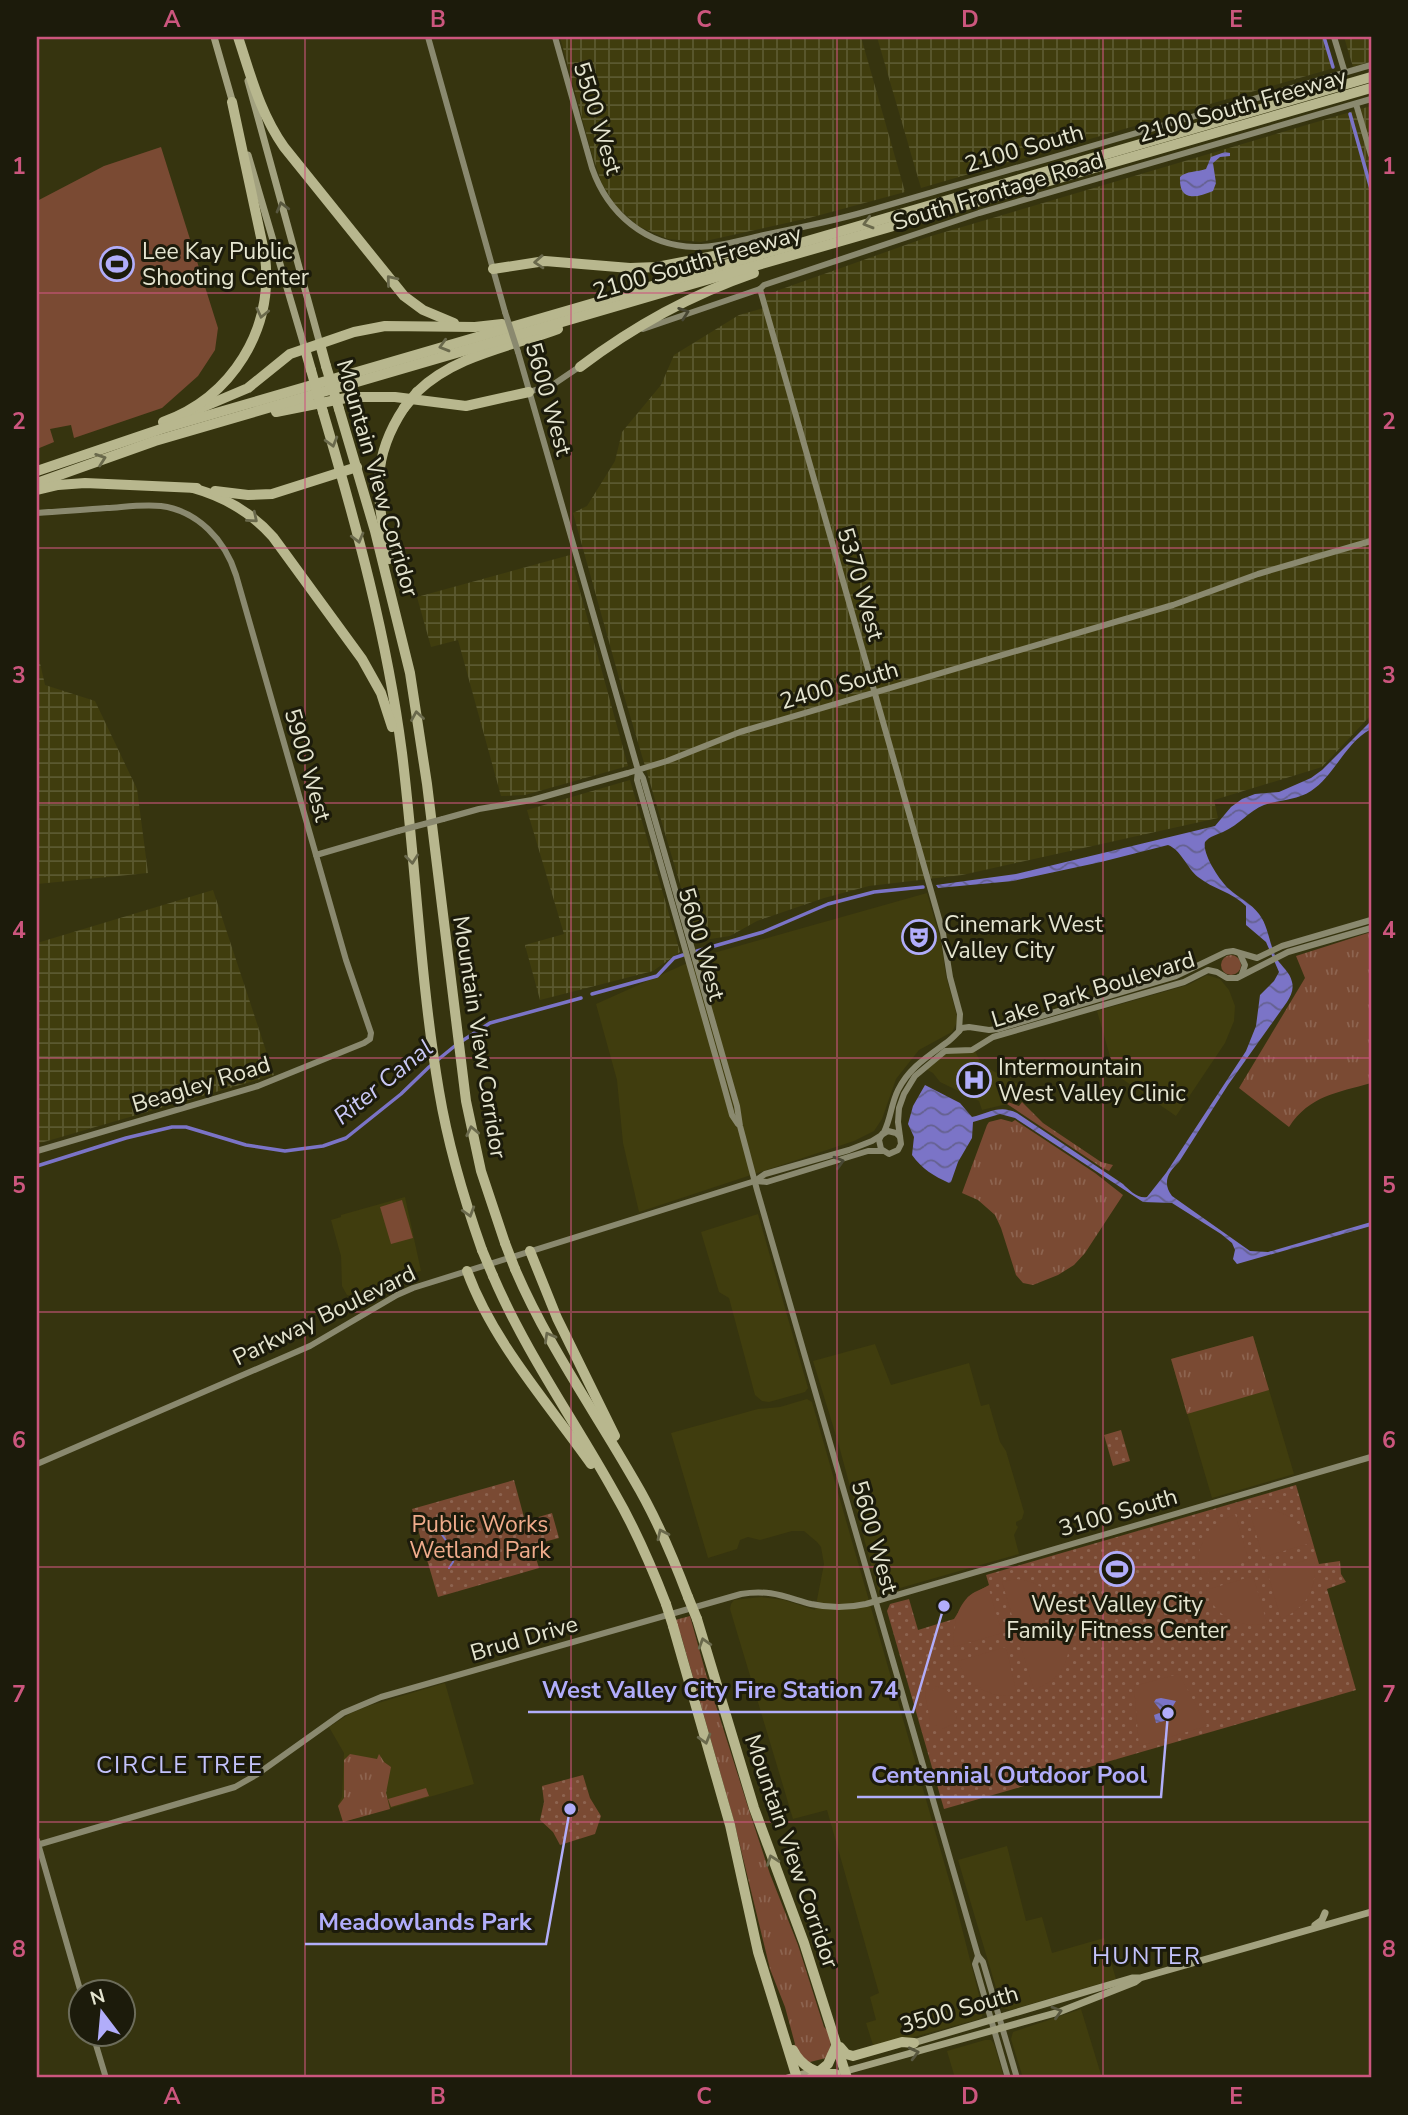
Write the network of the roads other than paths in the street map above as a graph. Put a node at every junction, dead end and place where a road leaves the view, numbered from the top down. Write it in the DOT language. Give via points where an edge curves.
graph roads {
  1 [pos="214,37"];
  2 [pos="237,37"];
  3 [pos="428,37"];
  4 [pos="555,37"];
  5 [pos="1334,37"];
  6 [pos="1371,65"];
  7 [pos="1345,73"];
  8 [pos="1371,77"];
  9 [pos="1371,88"];
  10 [pos="1371,99"];
  11 [pos="232,102"];
  12 [pos="1356,104"];
  13 [pos="1371,155"];
  14 [pos="843,235"];
  15 [pos="683,246"];
  16 [pos="493,269"];
  17 [pos="677,284"];
  18 [pos="760,289"];
  19 [pos="468,326"];
  20 [pos="320,344"];
  21 [pos="304,349"];
  22 [pos="580,367"];
  23 [pos="528,392"];
  24 [pos="161,423"];
  25 [pos="187,432"];
  26 [pos="357,467"];
  27 [pos="41,469"];
  28 [pos="341,472"];
  29 [pos="37,483"];
  30 [pos="192,488"];
  31 [pos="37,490"];
  32 [pos="37,513"];
  33 [pos="1371,541"];
  34 [pos="410,673"];
  35 [pos="874,693"];
  36 [pos="638,770"];
  37 [pos="406,798"];
  38 [pos="316,855"];
  39 [pos="1371,920"];
  40 [pos="1371,928"];
  41 [pos="1331,936"];
  42 [pos="1223,953"];
  43 [pos="1240,954"];
  44 [pos="1221,974"];
  45 [pos="1242,974"];
  46 [pos="960,1010"];
  47 [pos="972,1028"];
  48 [pos="958,1032"];
  49 [pos="370,1039"];
  50 [pos="977,1047"];
  51 [pos="967,1050"];
  52 [pos="725,1078"];
  53 [pos="740,1126"];
  54 [pos="882,1134"];
  55 [pos="900,1137"];
  56 [pos="37,1151"];
  57 [pos="883,1152"];
  58 [pos="755,1181"];
  59 [pos="530,1251"];
  60 [pos="467,1271"];
  61 [pos="1371,1457"];
  62 [pos="37,1464"];
  63 [pos="635,1481"];
  64 [pos="659,1586"];
  65 [pos="875,1601"];
  66 [pos="37,1843"];
  67 [pos="1371,1912"];
  68 [pos="1325,1913"];
  69 [pos="1303,1931"];
  70 [pos="764,1972"];
  71 [pos="1140,1978"];
  72 [pos="77,1979"];
  73 [pos="819,1988"];
  74 [pos="770,1990"];
  75 [pos="995,2019"];
  76 [pos="998,2029"];
  77 [pos="836,2043"];
  78 [pos="914,2043"];
  79 [pos="97,2048"];
  80 [pos="821,2075"];
  81 [pos="106,2078"];
  82 [pos="1008,2078"];
  83 [pos="1017,2078"];
  1 -- 11 [label="main road, Mountain View Corridor"];
  19 -- 2 [label="highway, one-way" via="435,316 404,296 284,147 256,95"];
  20 -- 2 [label="main road, Mountain View Corridor, one-way"];
  3 -- 16 [label="street, 5600 West"];
  4 -- 15 [label="street, 5500 West" via="603,194 637,230"];
  5 -- 7 [label="street"];
  6 -- 7 [label="street, 2100 South"];
  7 -- 15 [label="street, 2100 South" via="820,224 710,246"];
  8 -- 14 [label="highway, 2100 South Freeway, one-way"];
  9 -- 14 [label="highway, 2100 South Freeway"];
  10 -- 12 [label="street, South Frontage Road"];
  11 -- 21 [label="main road, Mountain View Corridor"];
  11 -- 24 [label="highway, one-way" via="265,256 264,308 249,350 227,381 200,404"];
  12 -- 13 [label="street"];
  12 -- 18 [label="street, South Frontage Road" via="931,228"];
  14 -- 16 [label="highway, one-way" via="666,267 545,261"];
  14 -- 17 [label="highway, 2100 South Freeway"];
  14 -- 22 [label="highway" via="814,253 686,300 624,334"];
  16 -- 23 [label="street, 5600 West, bridge"];
  17 -- 19 [label="highway" via="660,280 504,323"];
  17 -- 25 [label="highway, 2100 South Freeway"];
  17 -- 27 [label="highway, 2100 South Freeway, one-way" via="161,429"];
  17 -- 34 [label="highway, bridge" via="463,361 438,374 404,408 386,442 378,496"];
  22 -- 18 [label="street, South Frontage Road, one-way" via="654,324"];
  18 -- 35 [label="street, 5370 West"];
  19 -- 20 [label="highway" via="377,327"];
  20 -- 21 [label="highway"];
  20 -- 26 [label="highway, Mountain View Corridor, bridge"];
  21 -- 24 [label="highway" via="287,356 243,391"];
  21 -- 28 [label="highway, Mountain View Corridor, one-way, bridge"];
  22 -- 23 [label="street, South Frontage Road" via="554,384"];
  23 -- 25 [label="highway" via="466,406 384,396 342,397"];
  23 -- 36 [label="street, 5600 West"];
  24 -- 27 [label="highway"];
  29 -- 25 [label="highway, 2100 South Freeway, one-way"];
  26 -- 28 [label="highway"];
  26 -- 34 [label="highway, Mountain View Corridor"];
  28 -- 30 [label="highway" via="267,495"];
  28 -- 37 [label="highway, Mountain View Corridor, one-way" via="386,656"];
  30 -- 31 [label="highway" via="77,483"];
  30 -- 37 [label="highway, one-way" via="233,503 263,526 356,651 388,712"];
  32 -- 38 [label="street, 5900 West" via="153,505 188,515 212,532 231,561"];
  33 -- 35 [label="street, 2400 South"];
  63 -- 34 [label="highway, Mountain View Corridor, one-way, bridge" via="553,1345 515,1269 476,1152 459,1056"];
  35 -- 36 [label="street, 2400 South" via="734,734"];
  35 -- 46 [label="street, 5370 West" via="943,933"];
  36 -- 38 [label="street, 2400 South, bridge"];
  36 -- 52 [label="street, 5600 West"];
  36 -- 52 [label="street, 5600 West" via="637,780"];
  37 -- 64 [label="highway, Mountain View Corridor, one-way, bridge" via="436,1074 452,1153 482,1250 533,1356 620,1501"];
  38 -- 49 [label="street, 5900 West"];
  39 -- 41 [label="street"];
  40 -- 41 [label="street"];
  41 -- 43 [label="street" via="1282,946 1259,958"];
  41 -- 45 [label="street"];
  42 -- 43 [label="street"];
  42 -- 44 [label="street" via="1217,965"];
  42 -- 47 [label="street, Lake Park Boulevard" via="1172,978 998,1029"];
  43 -- 45 [label="street" via="1245,961"];
  44 -- 45 [label="street" via="1230,979"];
  44 -- 50 [label="street, Lake Park Boulevard" via="1204,971 1184,982 993,1037"];
  46 -- 47 [label="street, 5370 West"];
  46 -- 48 [label="street, 5370 West"];
  47 -- 48 [label="street"];
  47 -- 50 [label="street" via="979,1037"];
  48 -- 51 [label="street" via="957,1044"];
  48 -- 54 [label="street" via="906,1077"];
  49 -- 56 [label="street, Beagley Road" via="258,1086"];
  50 -- 51 [label="street"];
  51 -- 55 [label="street, Lake Park Boulevard" via="945,1051 915,1076 900,1104"];
  52 -- 53 [label="street, 5600 West"];
  52 -- 53 [label="street, 5600 West"];
  53 -- 58 [label="street, 5600 West"];
  54 -- 55 [label="street" via="893,1132"];
  54 -- 57 [label="street" via="879,1144"];
  54 -- 58 [label="street" via="849,1150 765,1174"];
  55 -- 57 [label="street" via="898,1150"];
  58 -- 57 [label="street, one-way" via="767,1182 866,1152"];
  58 -- 59 [label="street, Parkway Boulevard"];
  58 -- 65 [label="street, 5600 West"];
  59 -- 60 [label="street, Parkway Boulevard"];
  59 -- 63 [label="highway"];
  60 -- 62 [label="street, Parkway Boulevard" via="397,1295 310,1346"];
  60 -- 64 [label="highway" via="481,1305 520,1367 611,1494"];
  61 -- 65 [label="street, 3100 South"];
  73 -- 63 [label="highway, Mountain View Corridor, one-way, bridge" via="754,1808 696,1619"];
  64 -- 70 [label="highway, Mountain View Corridor, one-way, bridge" via="730,1825"];
  65 -- 66 [label="street, Brud Drive" via="838,1607 770,1592 741,1594 390,1695 343,1713 245,1783"];
  65 -- 75 [label="street, 5600 West" via="983,1962"];
  66 -- 72 [label="street"];
  67 -- 69 [label="main road, 3500 South"];
  68 -- 69 [label="main road" via="1322,1920"];
  69 -- 71 [label="main road, 3500 South"];
  70 -- 74 [label="highway, Mountain View Corridor"];
  70 -- 80 [label="highway" via="790,2072"];
  71 -- 75 [label="main road, 3500 South"];
  76 -- 71 [label="main road, 3500 South, one-way" via="1070,2008"];
  73 -- 77 [label="highway, Mountain View Corridor"];
  73 -- 78 [label="highway" via="846,2054"];
  74 -- 80 [label="highway, Mountain View Corridor"];
  74 -- 80 [label="highway" via="794,2054"];
  75 -- 76 [label="street, 5600 West"];
  75 -- 78 [label="main road, 3500 South"];
  80 -- 76 [label="main road, 3500 South, one-way"];
  76 -- 82 [label="street, 5600 West"];
  76 -- 83 [label="street, 5600 West"];
  77 -- 80 [label="highway, Mountain View Corridor"];
  77 -- 80 [label="highway"];
  78 -- 80 [label="main road, 3500 South"];
  79 -- 81 [label="street"];
}
